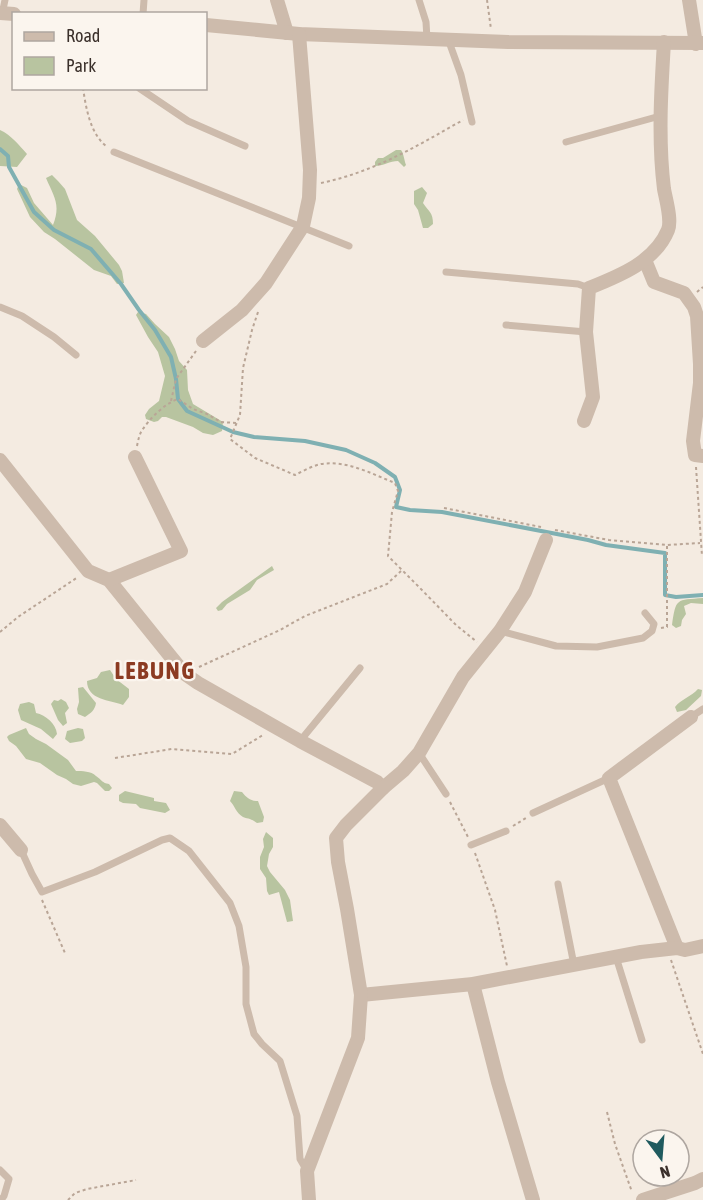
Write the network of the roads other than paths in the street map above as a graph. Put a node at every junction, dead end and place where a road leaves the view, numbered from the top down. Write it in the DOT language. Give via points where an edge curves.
graph roads {
  1 [pos="277,0"];
  2 [pos="419,0"];
  3 [pos="689,0"];
  4 [pos="207,25"];
  5 [pos="293,34"];
  6 [pos="427,39"];
  7 [pos="448,39"];
  8 [pos="664,42"];
  9 [pos="699,44"];
  10 [pos="143,90"];
  11 [pos="660,116"];
  12 [pos="472,119"];
  13 [pos="566,142"];
  14 [pos="245,146"];
  15 [pos="114,152"];
  16 [pos="303,226"];
  17 [pos="349,246"];
  18 [pos="645,260"];
  19 [pos="446,272"];
  20 [pos="589,288"];
  21 [pos="0,307"];
  22 [pos="506,325"];
  23 [pos="586,332"];
  24 [pos="203,341"];
  25 [pos="76,355"];
  26 [pos="584,422"];
  27 [pos="699,456"];
  28 [pos="135,457"];
  29 [pos="0,460"];
  30 [pos="546,540"];
  31 [pos="110,580"];
  32 [pos="645,613"];
  33 [pos="500,631"];
  34 [pos="360,668"];
  35 [pos="697,713"];
  36 [pos="300,741"];
  37 [pos="419,753"];
  38 [pos="609,778"];
  39 [pos="383,788"];
  40 [pos="446,794"];
  41 [pos="533,813"];
  42 [pos="0,825"];
  43 [pos="506,831"];
  44 [pos="471,845"];
  45 [pos="21,850"];
  46 [pos="558,884"];
  47 [pos="703,946"];
  48 [pos="672,948"];
  49 [pos="616,957"];
  50 [pos="574,965"];
  51 [pos="473,984"];
  52 [pos="362,995"];
  53 [pos="642,1040"];
  54 [pos="0,1170"];
  55 [pos="307,1170"];
  56 [pos="703,1179"];
  57 [pos="1,1200"];
  58 [pos="309,1200"];
  59 [pos="533,1200"];
  60 [pos="643,1200"];
  1 -- 5 [label="street"];
  2 -- 6 [label="lane"];
  3 -- 9 [label="street"];
  4 -- 5 [label="street"];
  5 -- 6 [label="street"];
  5 -- 16 [label="street" via="309,145 309,198"];
  6 -- 7 [label="street"];
  7 -- 8 [label="street"];
  7 -- 12 [label="lane"];
  8 -- 9 [label="street"];
  8 -- 11 [label="street"];
  10 -- 14 [label="lane" via="188,121"];
  11 -- 13 [label="lane"];
  11 -- 18 [label="street" via="669,228"];
  15 -- 16 [label="lane"];
  16 -- 17 [label="lane"];
  16 -- 24 [label="street" via="266,284 242,310"];
  18 -- 20 [label="street"];
  18 -- 27 [label="street" via="654,282 684,293 697,316 700,383 693,441"];
  19 -- 20 [label="lane"];
  20 -- 23 [label="street"];
  21 -- 25 [label="lane" via="22,316"];
  22 -- 23 [label="lane"];
  23 -- 26 [label="street" via="593,397"];
  28 -- 31 [label="street" via="181,551"];
  29 -- 31 [label="street" via="88,571"];
  30 -- 33 [label="street" via="525,592"];
  31 -- 36 [label="street" via="185,674"];
  32 -- 33 [label="lane" via="654,624 652,632 643,638 597,647 556,646"];
  33 -- 37 [label="street" via="463,677"];
  34 -- 36 [label="lane"];
  35 -- 38 [label="street"];
  36 -- 39 [label="street"];
  37 -- 39 [label="street"];
  37 -- 40 [label="lane"];
  38 -- 41 [label="lane"];
  38 -- 48 [label="street"];
  39 -- 52 [label="street" via="336,838"];
  42 -- 45 [label="street"];
  43 -- 44 [label="lane"];
  45 -- 55 [label="lane" via="42,892 162,840 170,838 189,851 231,903 239,926 246,967 246,1004 254,1034 280,1061 297,1116 300,1159"];
  46 -- 50 [label="lane"];
  47 -- 48 [label="street"];
  48 -- 49 [label="street"];
  49 -- 50 [label="street"];
  49 -- 53 [label="lane"];
  50 -- 51 [label="street"];
  51 -- 52 [label="street"];
  51 -- 59 [label="street"];
  52 -- 55 [label="street" via="358,1038"];
  54 -- 57 [label="lane" via="9,1179"];
  55 -- 58 [label="street"];
  56 -- 60 [label="street"];
}
